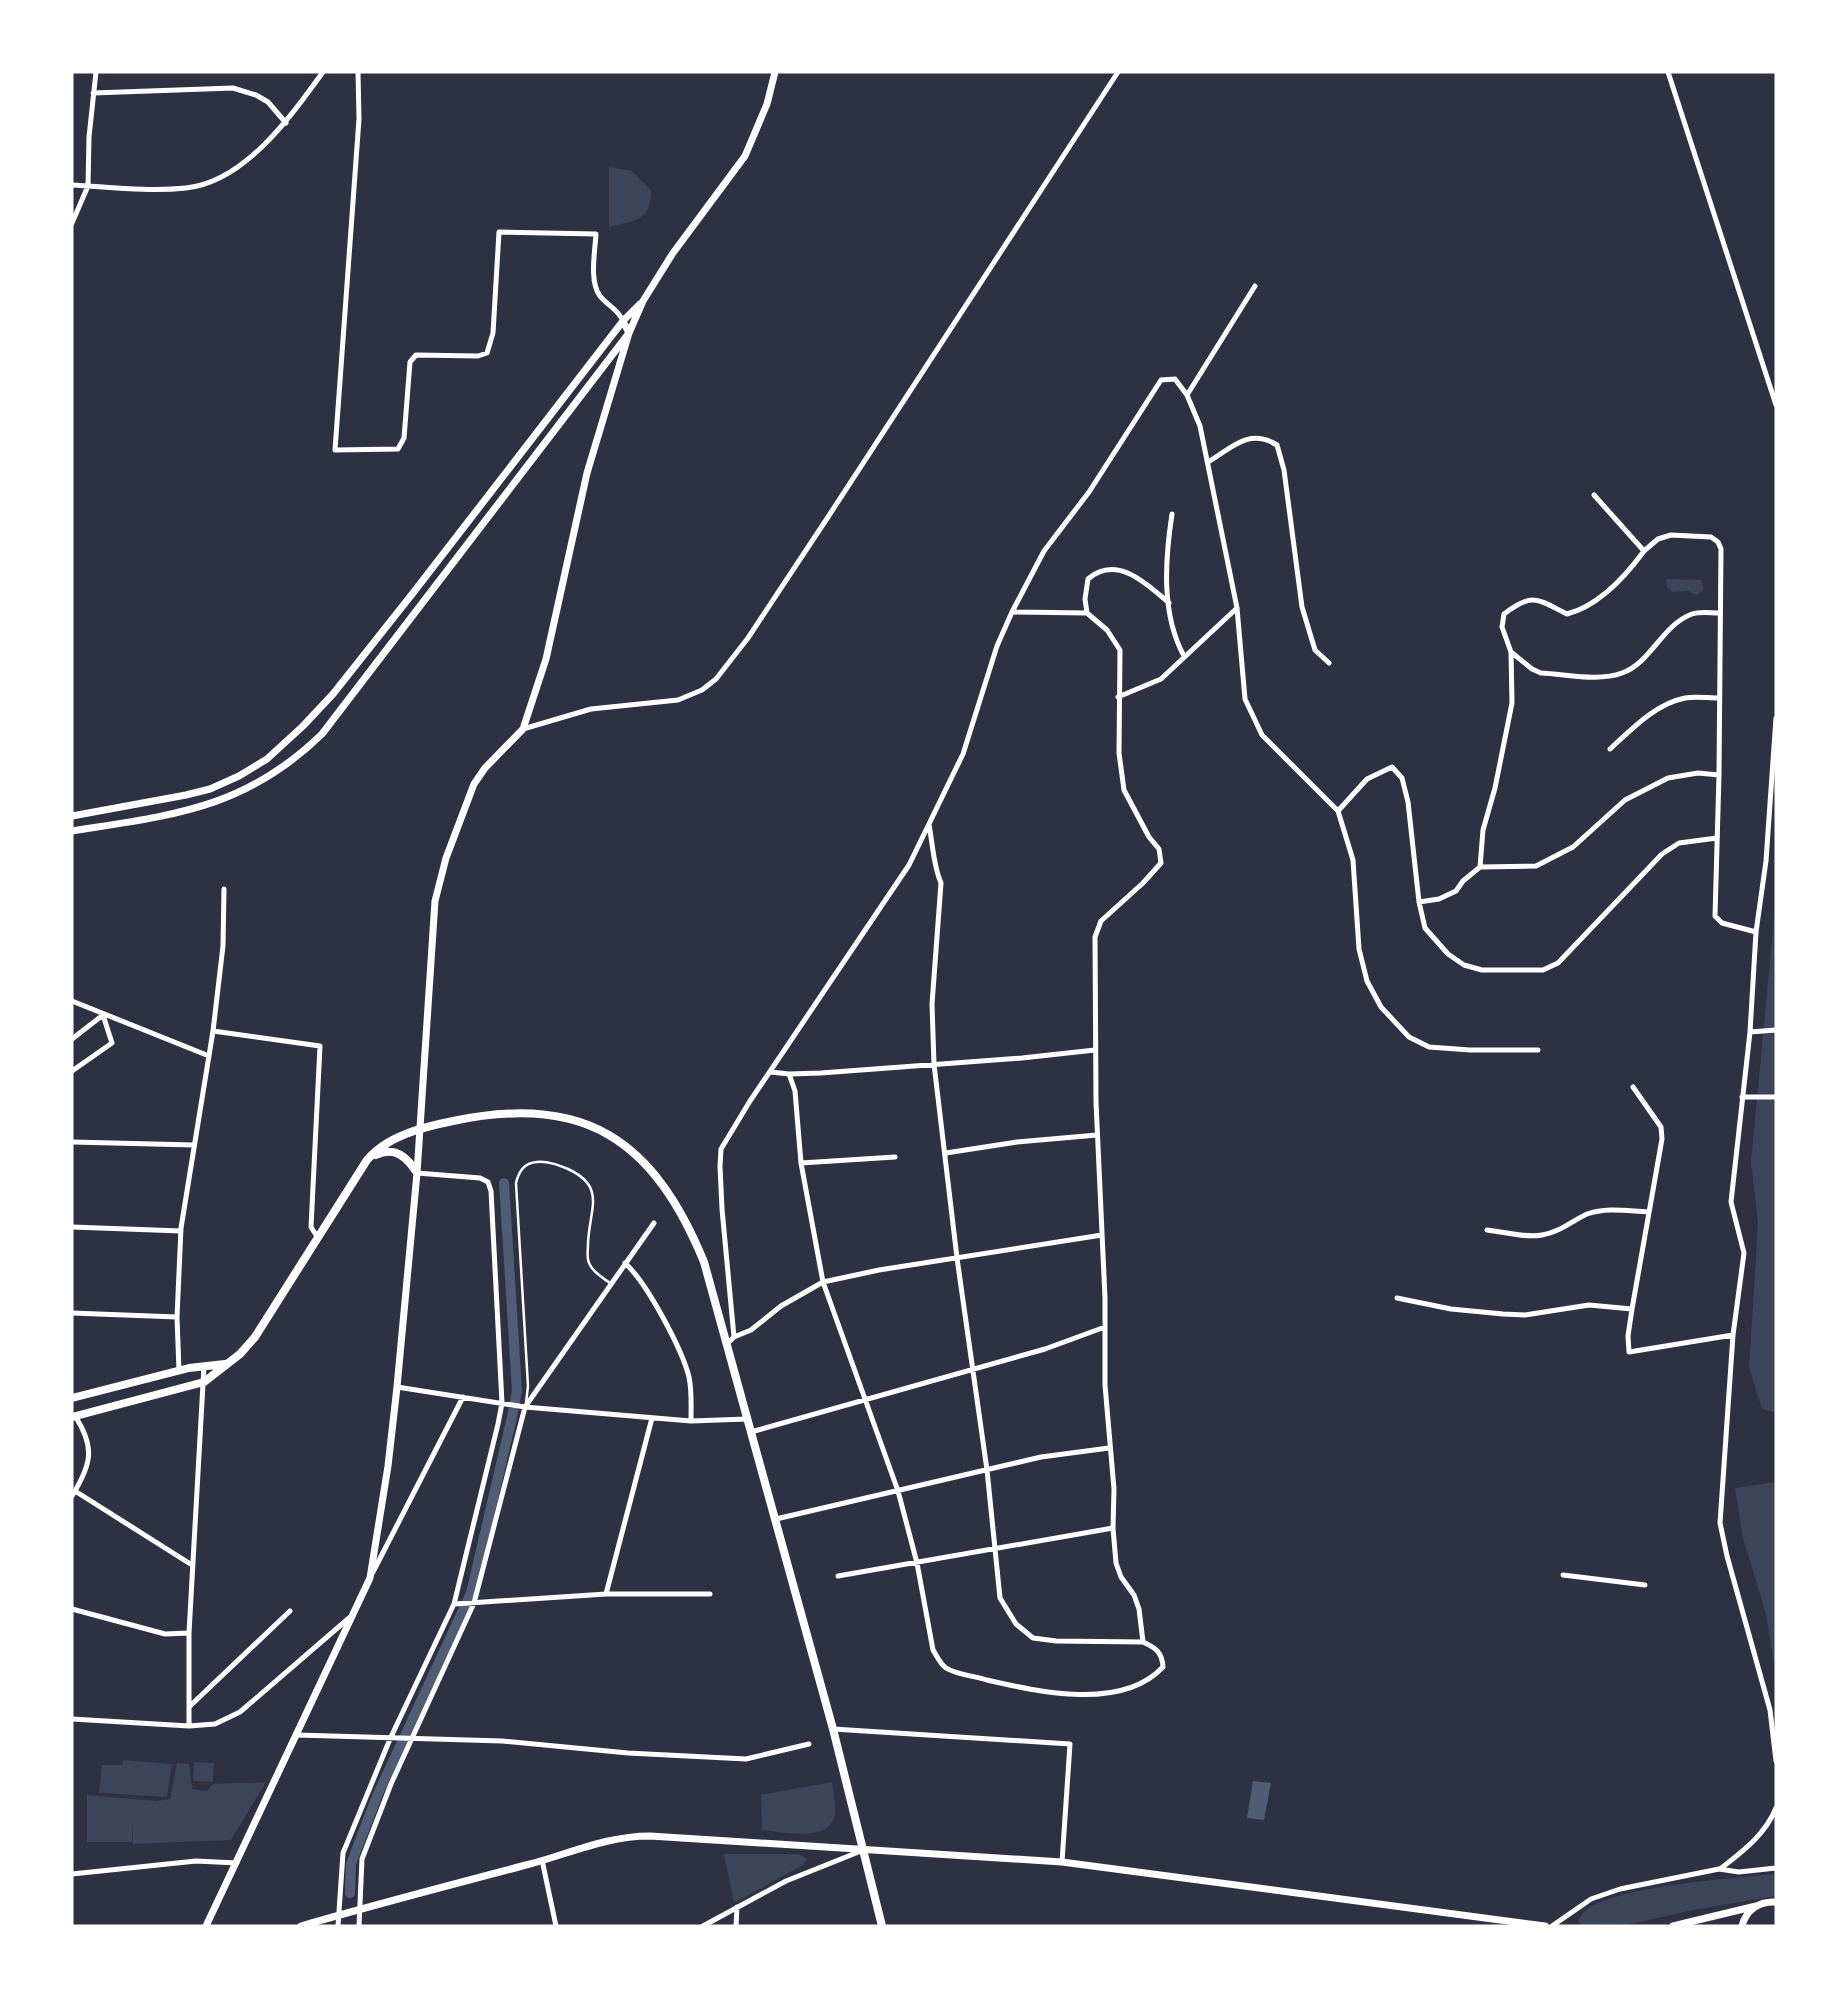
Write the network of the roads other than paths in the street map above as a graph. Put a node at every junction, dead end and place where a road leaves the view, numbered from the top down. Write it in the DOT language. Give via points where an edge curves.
graph roads {
  1 [pos="96,72"];
  2 [pos="323,72"];
  3 [pos="358,72"];
  4 [pos="775,72"];
  5 [pos="1118,72"];
  6 [pos="1668,72"];
  7 [pos="93,93"];
  8 [pos="286,122"];
  9 [pos="72,185"];
  10 [pos="88,186"];
  11 [pos="72,223"];
  12 [pos="1255,286"];
  13 [pos="643,301"];
  14 [pos="623,321"];
  15 [pos="629,333"];
  16 [pos="1187,395"];
  17 [pos="1776,405"];
  18 [pos="1208,463"];
  19 [pos="1594,495"];
  20 [pos="1172,514"];
  21 [pos="1657,530"];
  22 [pos="1658,539"];
  23 [pos="1644,551"];
  24 [pos="1169,603"];
  25 [pos="1237,608"];
  26 [pos="1012,611"];
  27 [pos="1087,613"];
  28 [pos="1719,613"];
  29 [pos="1511,652"];
  30 [pos="1184,656"];
  31 [pos="1329,663"];
  32 [pos="1118,697"];
  33 [pos="1719,698"];
  34 [pos="1776,718"];
  35 [pos="523,729"];
  36 [pos="1610,748"];
  37 [pos="1775,771"];
  38 [pos="1719,775"];
  39 [pos="1338,811"];
  40 [pos="72,816"];
  41 [pos="929,825"];
  42 [pos="72,831"];
  43 [pos="1717,838"];
  44 [pos="1480,867"];
  45 [pos="224,889"];
  46 [pos="1419,901"];
  47 [pos="1756,932"];
  48 [pos="72,1002"];
  49 [pos="103,1015"];
  50 [pos="1776,1030"];
  51 [pos="213,1031"];
  52 [pos="1750,1032"];
  53 [pos="72,1039"];
  54 [pos="1095,1050"];
  55 [pos="1538,1050"];
  56 [pos="209,1056"];
  57 [pos="934,1064"];
  58 [pos="72,1071"];
  59 [pos="771,1072"];
  60 [pos="789,1074"];
  61 [pos="1633,1087"];
  62 [pos="1742,1097"];
  63 [pos="1776,1097"];
  64 [pos="419,1130"];
  65 [pos="1097,1135"];
  66 [pos="72,1142"];
  67 [pos="194,1145"];
  68 [pos="946,1153"];
  69 [pos="895,1157"];
  70 [pos="367,1160"];
  71 [pos="801,1163"];
  72 [pos="416,1174"];
  73 [pos="1648,1212"];
  74 [pos="653,1223"];
  75 [pos="72,1227"];
  76 [pos="1488,1230"];
  77 [pos="181,1231"];
  78 [pos="1102,1235"];
  79 [pos="318,1238"];
  80 [pos="957,1258"];
  81 [pos="625,1263"];
  82 [pos="823,1282"];
  83 [pos="611,1284"];
  84 [pos="1397,1298"];
  85 [pos="1632,1309"];
  86 [pos="72,1313"];
  87 [pos="177,1317"];
  88 [pos="1105,1327"];
  89 [pos="1733,1335"];
  90 [pos="731,1340"];
  91 [pos="225,1364"];
  92 [pos="204,1365"];
  93 [pos="973,1369"];
  94 [pos="179,1371"];
  95 [pos="204,1382"];
  96 [pos="397,1387"];
  97 [pos="102,1390"];
  98 [pos="463,1397"];
  99 [pos="72,1398"];
  100 [pos="866,1398"];
  101 [pos="502,1403"];
  102 [pos="526,1407"];
  103 [pos="107,1408"];
  104 [pos="73,1417"];
  105 [pos="652,1418"];
  106 [pos="747,1419"];
  107 [pos="691,1421"];
  108 [pos="751,1432"];
  109 [pos="1110,1448"];
  110 [pos="987,1470"];
  111 [pos="898,1491"];
  112 [pos="73,1493"];
  113 [pos="776,1519"];
  114 [pos="1113,1528"];
  115 [pos="995,1549"];
  116 [pos="917,1563"];
  117 [pos="192,1565"];
  118 [pos="1563,1575"];
  119 [pos="838,1576"];
  120 [pos="370,1578"];
  121 [pos="1645,1585"];
  122 [pos="606,1594"];
  123 [pos="710,1594"];
  124 [pos="472,1603"];
  125 [pos="456,1604"];
  126 [pos="72,1609"];
  127 [pos="290,1611"];
  128 [pos="353,1614"];
  129 [pos="189,1633"];
  130 [pos="1143,1642"];
  131 [pos="190,1706"];
  132 [pos="72,1719"];
  133 [pos="189,1726"];
  134 [pos="832,1729"];
  135 [pos="297,1735"];
  136 [pos="393,1739"];
  137 [pos="411,1740"];
  138 [pos="810,1744"];
  139 [pos="1776,1761"];
  140 [pos="1776,1808"];
  141 [pos="863,1850"];
  142 [pos="542,1860"];
  143 [pos="1062,1862"];
  144 [pos="237,1863"];
  145 [pos="1776,1868"];
  146 [pos="1719,1870"];
  147 [pos="72,1874"];
  148 [pos="1776,1902"];
  149 [pos="1756,1906"];
  150 [pos="737,1908"];
  151 [pos="359,1911"];
  152 [pos="338,1915"];
  153 [pos="206,1926"];
  154 [pos="301,1926"];
  155 [pos="338,1926"];
  156 [pos="359,1926"];
  157 [pos="556,1926"];
  158 [pos="703,1926"];
  159 [pos="736,1926"];
  160 [pos="882,1926"];
  161 [pos="1545,1926"];
  162 [pos="1552,1926"];
  163 [pos="1673,1926"];
  164 [pos="1742,1926"];
  1 -- 7 [label="street"];
  2 -- 8 [label="street"];
  3 -- 14 [label="street" via="359,119 335,450 398,449 404,438 410,362 416,355 487,353 499,232 596,234 596,286"];
  4 -- 13 [label="street" via="746,156"];
  5 -- 35 [label="street" via="748,638 716,679 678,701 591,709"];
  6 -- 17 [label="street"];
  7 -- 8 [label="street" via="233,88 268,102"];
  7 -- 10 [label="street"];
  8 -- 10 [label="street" via="231,172 210,181 188,188"];
  9 -- 10 [label="street"];
  10 -- 11 [label="street"];
  12 -- 16 [label="street"];
  13 -- 14 [label="street"];
  13 -- 15 [label="street"];
  14 -- 15 [label="street"];
  14 -- 40 [label="street" via="333,694 267,759 209,789"];
  15 -- 35 [label="street" via="584,485 547,659"];
  15 -- 42 [label="street" via="341,711 302,754 259,783 196,809"];
  16 -- 18 [label="street"];
  16 -- 26 [label="street" via="1175,379 1161,380 1044,551"];
  18 -- 25 [label="street"];
  18 -- 31 [label="street" via="1250,437 1265,437 1277,444 1302,607 1315,650"];
  19 -- 23 [label="street"];
  20 -- 24 [label="street" via="1166,558"];
  21 -- 22 [label="street"];
  22 -- 23 [label="street"];
  22 -- 28 [label="street" via="1671,535 1711,537 1718,542"];
  23 -- 29 [label="street" via="1604,594 1582,610 1567,614 1536,598 1510,609 1502,626"];
  24 -- 27 [label="street" via="1135,575 1098,570 1088,579"];
  24 -- 30 [label="street" via="1176,641"];
  25 -- 30 [label="street"];
  25 -- 39 [label="street" via="1245,699 1262,735"];
  26 -- 27 [label="street"];
  26 -- 41 [label="street" via="964,754"];
  27 -- 32 [label="street" via="1107,630 1120,650"];
  28 -- 29 [label="street" via="1691,614 1668,631 1644,659 1607,677 1541,673"];
  28 -- 33 [label="street"];
  29 -- 44 [label="street" via="1512,703 1483,830"];
  30 -- 32 [label="street" via="1161,679"];
  32 -- 54 [label="street" via="1124,790 1159,849 1161,863 1101,921 1095,937"];
  33 -- 36 [label="street" via="1667,703"];
  33 -- 38 [label="street"];
  34 -- 37 [label="street"];
  35 -- 64 [label="street" via="474,784 446,858 435,901"];
  37 -- 47 [label="street"];
  38 -- 43 [label="street"];
  38 -- 44 [label="street" via="1668,778 1625,800 1573,846 1536,866"];
  39 -- 46 [label="street" via="1367,779 1381,771 1392,767 1402,778"];
  39 -- 55 [label="street" via="1353,860 1359,949 1367,981 1381,1007 1409,1037 1429,1047"];
  41 -- 57 [label="street" via="941,883 932,1004"];
  41 -- 59 [label="street" via="909,865"];
  43 -- 46 [label="street" via="1679,843 1662,854 1558,963 1543,970 1482,970 1464,965 1425,928"];
  43 -- 47 [label="street" via="1715,916 1722,923"];
  44 -- 46 [label="street" via="1457,891 1439,900"];
  45 -- 51 [label="street"];
  47 -- 52 [label="street"];
  48 -- 49 [label="street"];
  49 -- 53 [label="street"];
  49 -- 56 [label="street"];
  49 -- 58 [label="street" via="112,1043"];
  50 -- 52 [label="street"];
  51 -- 56 [label="street"];
  51 -- 79 [label="street" via="320,1046 311,1227"];
  52 -- 62 [label="street"];
  54 -- 57 [label="street"];
  54 -- 65 [label="street"];
  56 -- 67 [label="street"];
  57 -- 60 [label="street"];
  57 -- 68 [label="street"];
  59 -- 60 [label="street"];
  59 -- 90 [label="street" via="722,1149"];
  60 -- 71 [label="street" via="795,1091"];
  61 -- 73 [label="street" via="1661,1127"];
  62 -- 63 [label="street"];
  62 -- 89 [label="street" via="1731,1202 1744,1253"];
  64 -- 70 [label="main road" via="384,1144"];
  64 -- 72 [label="street"];
  64 -- 90 [label="main road" via="486,1114 531,1112 576,1121 616,1138 657,1177 683,1215"];
  65 -- 68 [label="street"];
  65 -- 78 [label="street"];
  66 -- 67 [label="street"];
  67 -- 77 [label="street"];
  68 -- 80 [label="street"];
  69 -- 71 [label="street"];
  70 -- 72 [label="main road" via="395,1152 407,1158"];
  70 -- 79 [label="main road"];
  71 -- 82 [label="street"];
  72 -- 96 [label="street"];
  72 -- 101 [label="street" via="488,1182"];
  73 -- 76 [label="street" via="1599,1210 1542,1235"];
  73 -- 85 [label="street"];
  74 -- 81 [label="street"];
  75 -- 77 [label="street"];
  77 -- 87 [label="street"];
  78 -- 80 [label="street"];
  78 -- 88 [label="street"];
  79 -- 91 [label="main road" via="255,1337"];
  80 -- 82 [label="street"];
  80 -- 93 [label="street"];
  81 -- 83 [label="street"];
  81 -- 107 [label="street" via="644,1283 684,1363 691,1391"];
  82 -- 90 [label="street"];
  82 -- 100 [label="street"];
  83 -- 102 [label="street"];
  83 -- 102 [label="lane" via="587,1258 593,1199 587,1179 541,1161 521,1168 516,1182"];
  84 -- 85 [label="street" via="1503,1314 1589,1306"];
  85 -- 89 [label="street" via="1629,1352"];
  86 -- 87 [label="street"];
  87 -- 94 [label="street"];
  88 -- 93 [label="street"];
  88 -- 109 [label="street"];
  89 -- 139 [label="street" via="1720,1523 1770,1710"];
  90 -- 106 [label="main road"];
  91 -- 92 [label="main road"];
  91 -- 95 [label="main road"];
  92 -- 94 [label="main road"];
  92 -- 95 [label="street"];
  93 -- 100 [label="street"];
  93 -- 110 [label="street"];
  94 -- 97 [label="main road"];
  95 -- 103 [label="main road"];
  95 -- 117 [label="street"];
  96 -- 98 [label="street"];
  96 -- 120 [label="street"];
  97 -- 99 [label="main road"];
  97 -- 103 [label="main road"];
  98 -- 101 [label="street"];
  98 -- 120 [label="street"];
  100 -- 108 [label="street"];
  100 -- 111 [label="street"];
  101 -- 102 [label="street"];
  101 -- 125 [label="street"];
  102 -- 105 [label="street"];
  102 -- 124 [label="street"];
  103 -- 104 [label="main road"];
  104 -- 112 [label="street" via="90,1447 89,1464"];
  105 -- 107 [label="street"];
  105 -- 122 [label="street"];
  106 -- 107 [label="street"];
  106 -- 108 [label="main road"];
  108 -- 113 [label="main road"];
  109 -- 110 [label="street"];
  109 -- 114 [label="street"];
  110 -- 111 [label="street"];
  110 -- 115 [label="street"];
  111 -- 113 [label="street"];
  111 -- 116 [label="street"];
  112 -- 117 [label="street"];
  113 -- 134 [label="main road"];
  114 -- 115 [label="street"];
  114 -- 130 [label="street" via="1116,1563 1139,1609"];
  115 -- 116 [label="street"];
  115 -- 130 [label="street" via="1000,1598 1016,1624 1033,1639"];
  116 -- 119 [label="street"];
  116 -- 130 [label="street" via="933,1650 946,1668 1077,1695 1112,1692 1147,1681 1163,1667 1155,1648"];
  117 -- 129 [label="street"];
  118 -- 121 [label="street"];
  120 -- 128 [label="street"];
  122 -- 123 [label="street"];
  122 -- 124 [label="street"];
  124 -- 125 [label="street"];
  124 -- 137 [label="street"];
  125 -- 136 [label="street"];
  126 -- 129 [label="street" via="165,1634"];
  127 -- 131 [label="street"];
  128 -- 133 [label="street" via="240,1712 215,1724"];
  128 -- 135 [label="street"];
  129 -- 131 [label="street"];
  131 -- 133 [label="street"];
  132 -- 133 [label="street"];
  134 -- 141 [label="main road"];
  134 -- 143 [label="street" via="1070,1744"];
  135 -- 136 [label="street"];
  135 -- 144 [label="street"];
  136 -- 137 [label="street"];
  136 -- 152 [label="street" via="343,1853"];
  137 -- 138 [label="street" via="502,1741 746,1759"];
  137 -- 151 [label="street" via="362,1859"];
  140 -- 146 [label="street" via="1762,1833"];
  141 -- 142 [label="street" via="625,1836"];
  141 -- 143 [label="street"];
  141 -- 150 [label="street" via="786,1881"];
  141 -- 160 [label="main road"];
  142 -- 151 [label="street"];
  142 -- 157 [label="street"];
  143 -- 161 [label="street"];
  144 -- 147 [label="street" via="196,1861"];
  144 -- 153 [label="street"];
  145 -- 146 [label="street"];
  146 -- 162 [label="street" via="1605,1893"];
  148 -- 149 [label="street"];
  149 -- 163 [label="street"];
  149 -- 164 [label="street"];
  150 -- 158 [label="street"];
  150 -- 159 [label="street"];
  151 -- 152 [label="street"];
  151 -- 156 [label="street"];
  152 -- 154 [label="street"];
  152 -- 155 [label="street"];
}
